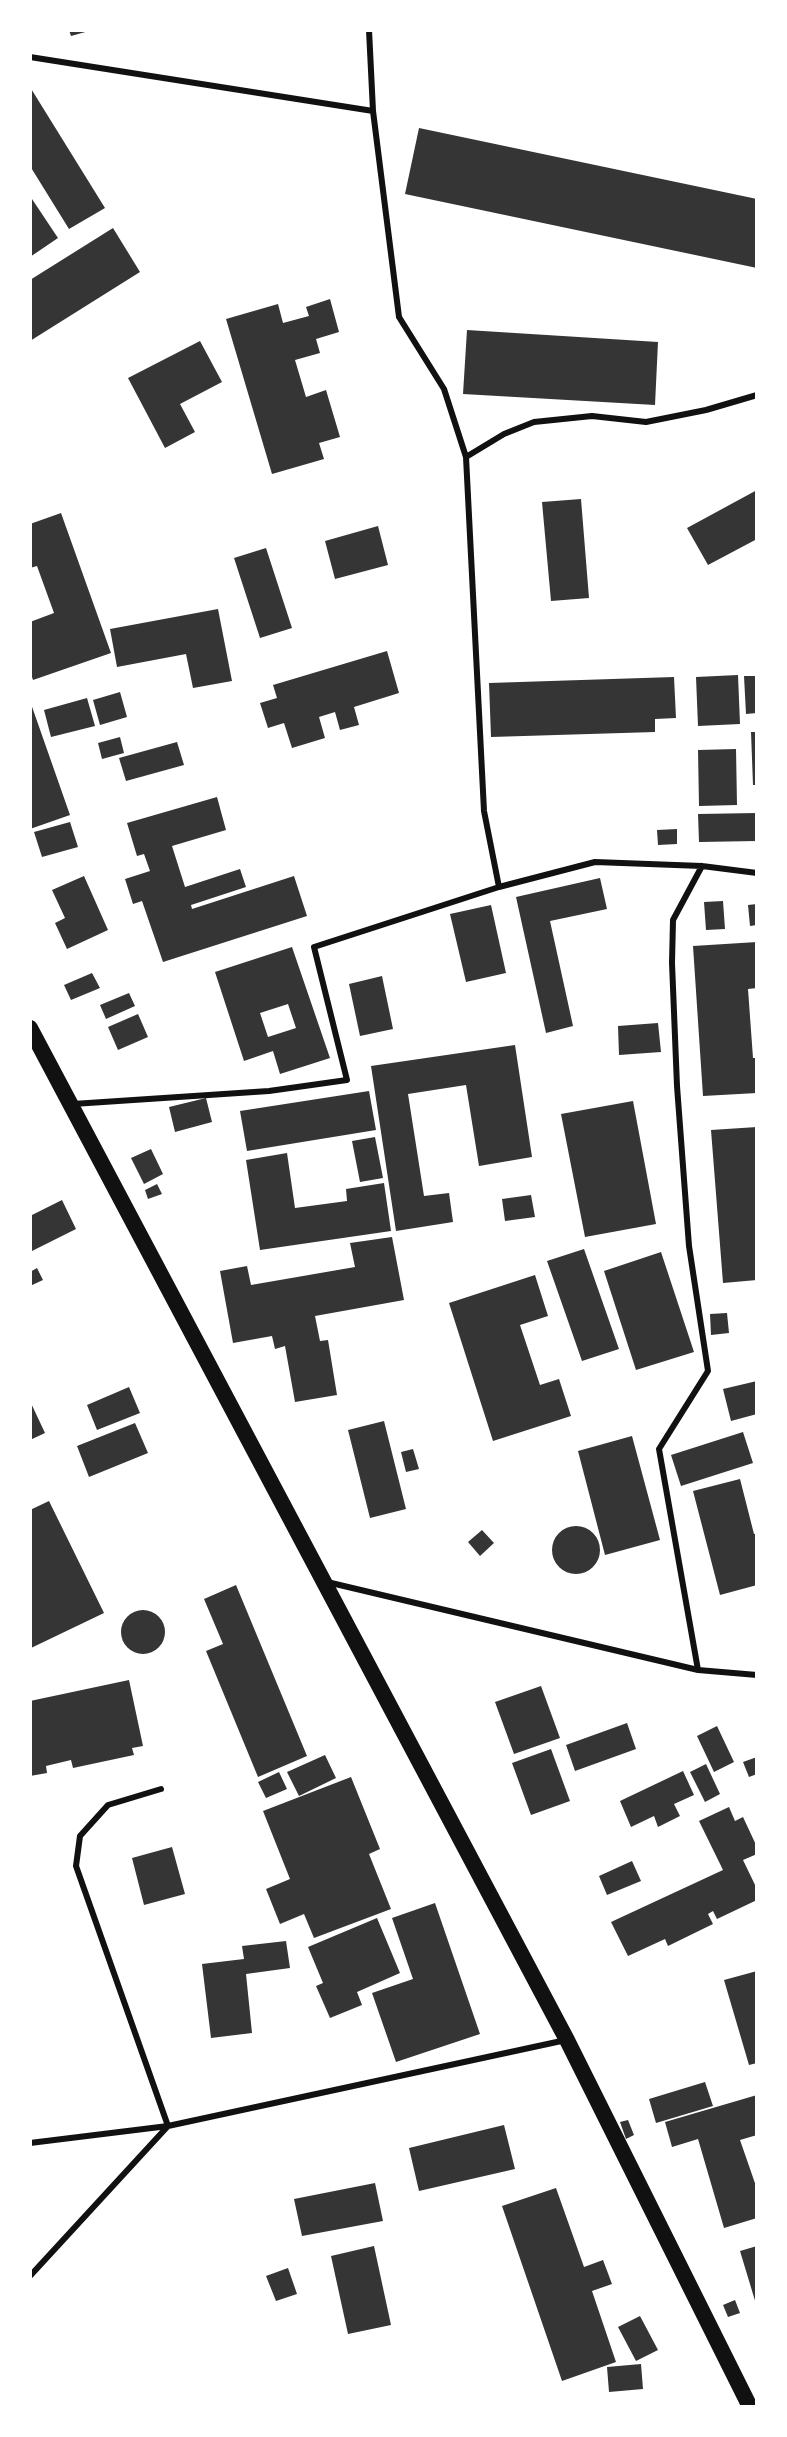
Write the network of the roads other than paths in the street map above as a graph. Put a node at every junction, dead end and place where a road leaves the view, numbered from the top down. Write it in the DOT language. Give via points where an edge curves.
graph roads {
  1 [pos="369,30"];
  2 [pos="30,57"];
  3 [pos="373,111"];
  4 [pos="757,395"];
  5 [pos="465,457"];
  6 [pos="702,866"];
  7 [pos="757,873"];
  8 [pos="499,887"];
  9 [pos="32,1035"];
  10 [pos="71,1105"];
  11 [pos="325,1581"];
  12 [pos="698,1670"];
  13 [pos="757,1675"];
  14 [pos="161,1789"];
  15 [pos="567,2040"];
  16 [pos="168,2126"];
  17 [pos="30,2143"];
  18 [pos="30,2276"];
  19 [pos="750,2407"];
  1 -- 3 [label="street"];
  2 -- 3 [label="street"];
  3 -- 5 [label="street" via="399,317 444,389"];
  4 -- 5 [label="street" via="646,422 592,416 534,422"];
  5 -- 8 [label="street" via="484,812"];
  6 -- 7 [label="street"];
  6 -- 8 [label="street" via="595,862"];
  6 -- 12 [label="street" via="673,920 672,963 689,1246 708,1371 659,1449"];
  8 -- 10 [label="street" via="314,947 347,1080 269,1091"];
  9 -- 10 [label="highway"];
  10 -- 11 [label="highway"];
  11 -- 12 [label="street"];
  11 -- 15 [label="highway"];
  12 -- 13 [label="street"];
  14 -- 16 [label="street" via="108,1805 80,1836 76,1866"];
  15 -- 16 [label="street"];
  15 -- 19 [label="highway"];
  16 -- 17 [label="street"];
  16 -- 18 [label="street"];
}
